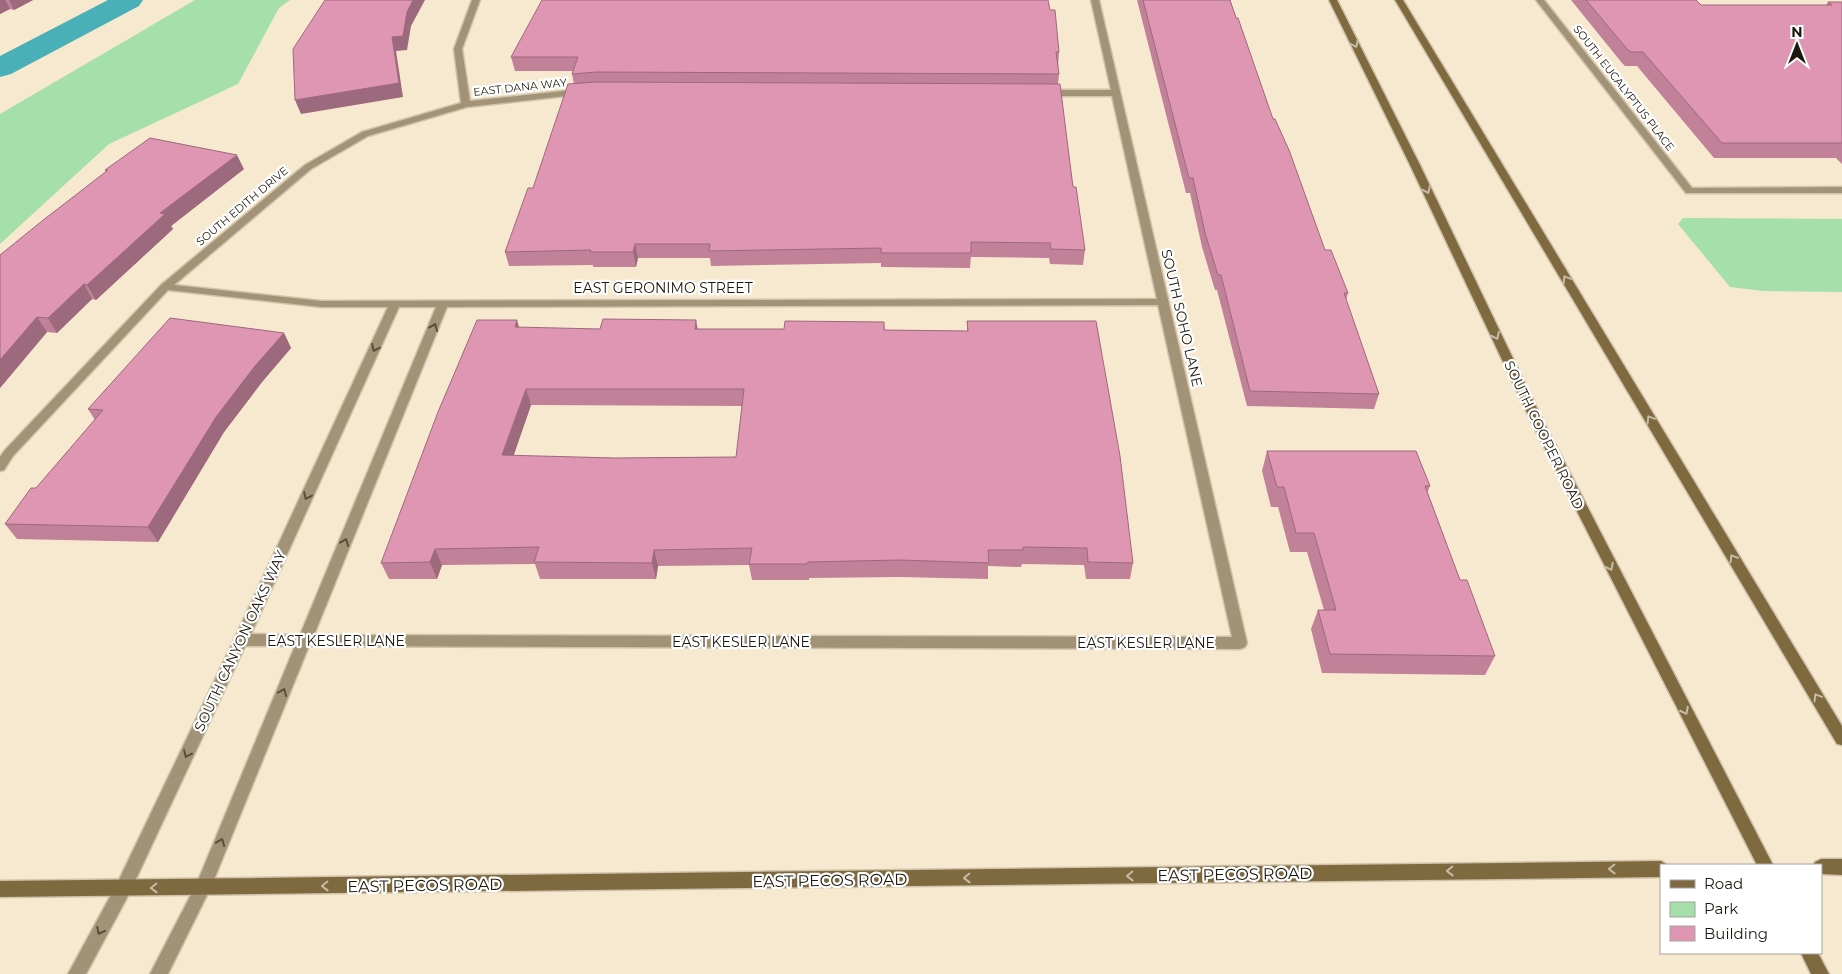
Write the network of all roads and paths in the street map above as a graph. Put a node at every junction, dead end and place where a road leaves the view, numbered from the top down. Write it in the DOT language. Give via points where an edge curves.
graph roads {
  1 [pos="476,0"];
  2 [pos="1095,0"];
  3 [pos="1333,0"];
  4 [pos="1399,0"];
  5 [pos="1540,0"];
  6 [pos="592,92"];
  7 [pos="1037,93"];
  8 [pos="1116,93"];
  9 [pos="466,104"];
  10 [pos="1842,190"];
  11 [pos="165,287"];
  12 [pos="1163,302"];
  13 [pos="395,304"];
  14 [pos="443,304"];
  15 [pos="0,467"];
  16 [pos="241,640"];
  17 [pos="304,641"];
  18 [pos="1240,643"];
  19 [pos="1842,739"];
  20 [pos="1764,864"];
  21 [pos="1822,867"];
  22 [pos="1842,867"];
  23 [pos="1660,869"];
  24 [pos="203,887"];
  25 [pos="0,889"];
  26 [pos="123,889"];
  27 [pos="1810,954"];
  28 [pos="77,974"];
  29 [pos="159,974"];
  30 [pos="1820,974"];
  1 -- 9 [label="street" via="458,49"];
  2 -- 8 [label="street, SOUTH SOHO LANE"];
  3 -- 20 [label="main road, SOUTH COOPER ROAD, one-way" via="1536,422"];
  19 -- 4 [label="main road, one-way"];
  5 -- 10 [label="street, SOUTH EUCALYPTUS PLACE" via="1689,191"];
  6 -- 9 [label="street, EAST DANA WAY"];
  7 -- 8 [label="street"];
  8 -- 12 [label="street, SOUTH SOHO LANE"];
  9 -- 11 [label="street, SOUTH EDITH DRIVE" via="366,134 308,167"];
  11 -- 13 [label="street, EAST GERONIMO STREET" via="321,304"];
  11 -- 15 [label="street, SOUTH EDITH DRIVE" via="9,453"];
  12 -- 14 [label="street, EAST GERONIMO STREET"];
  12 -- 18 [label="street, SOUTH SOHO LANE"];
  13 -- 14 [label="street, EAST GERONIMO STREET"];
  13 -- 16 [label="street, SOUTH CANYON OAKS WAY, one-way"];
  17 -- 14 [label="street, one-way"];
  16 -- 17 [label="street, EAST KESLER LANE"];
  16 -- 26 [label="street, SOUTH CANYON OAKS WAY, one-way"];
  17 -- 18 [label="street, EAST KESLER LANE"];
  24 -- 17 [label="street, one-way"];
  21 -- 22 [label="main road"];
  23 -- 24 [label="main road, EAST PECOS ROAD, one-way"];
  24 -- 26 [label="main road, EAST PECOS ROAD, one-way"];
  24 -- 29 [label="street"];
  25 -- 26 [label="main road, EAST PECOS ROAD"];
  26 -- 28 [label="street, SOUTH CANYON OAKS WAY, one-way"];
  27 -- 30 [label="main road"];
}
